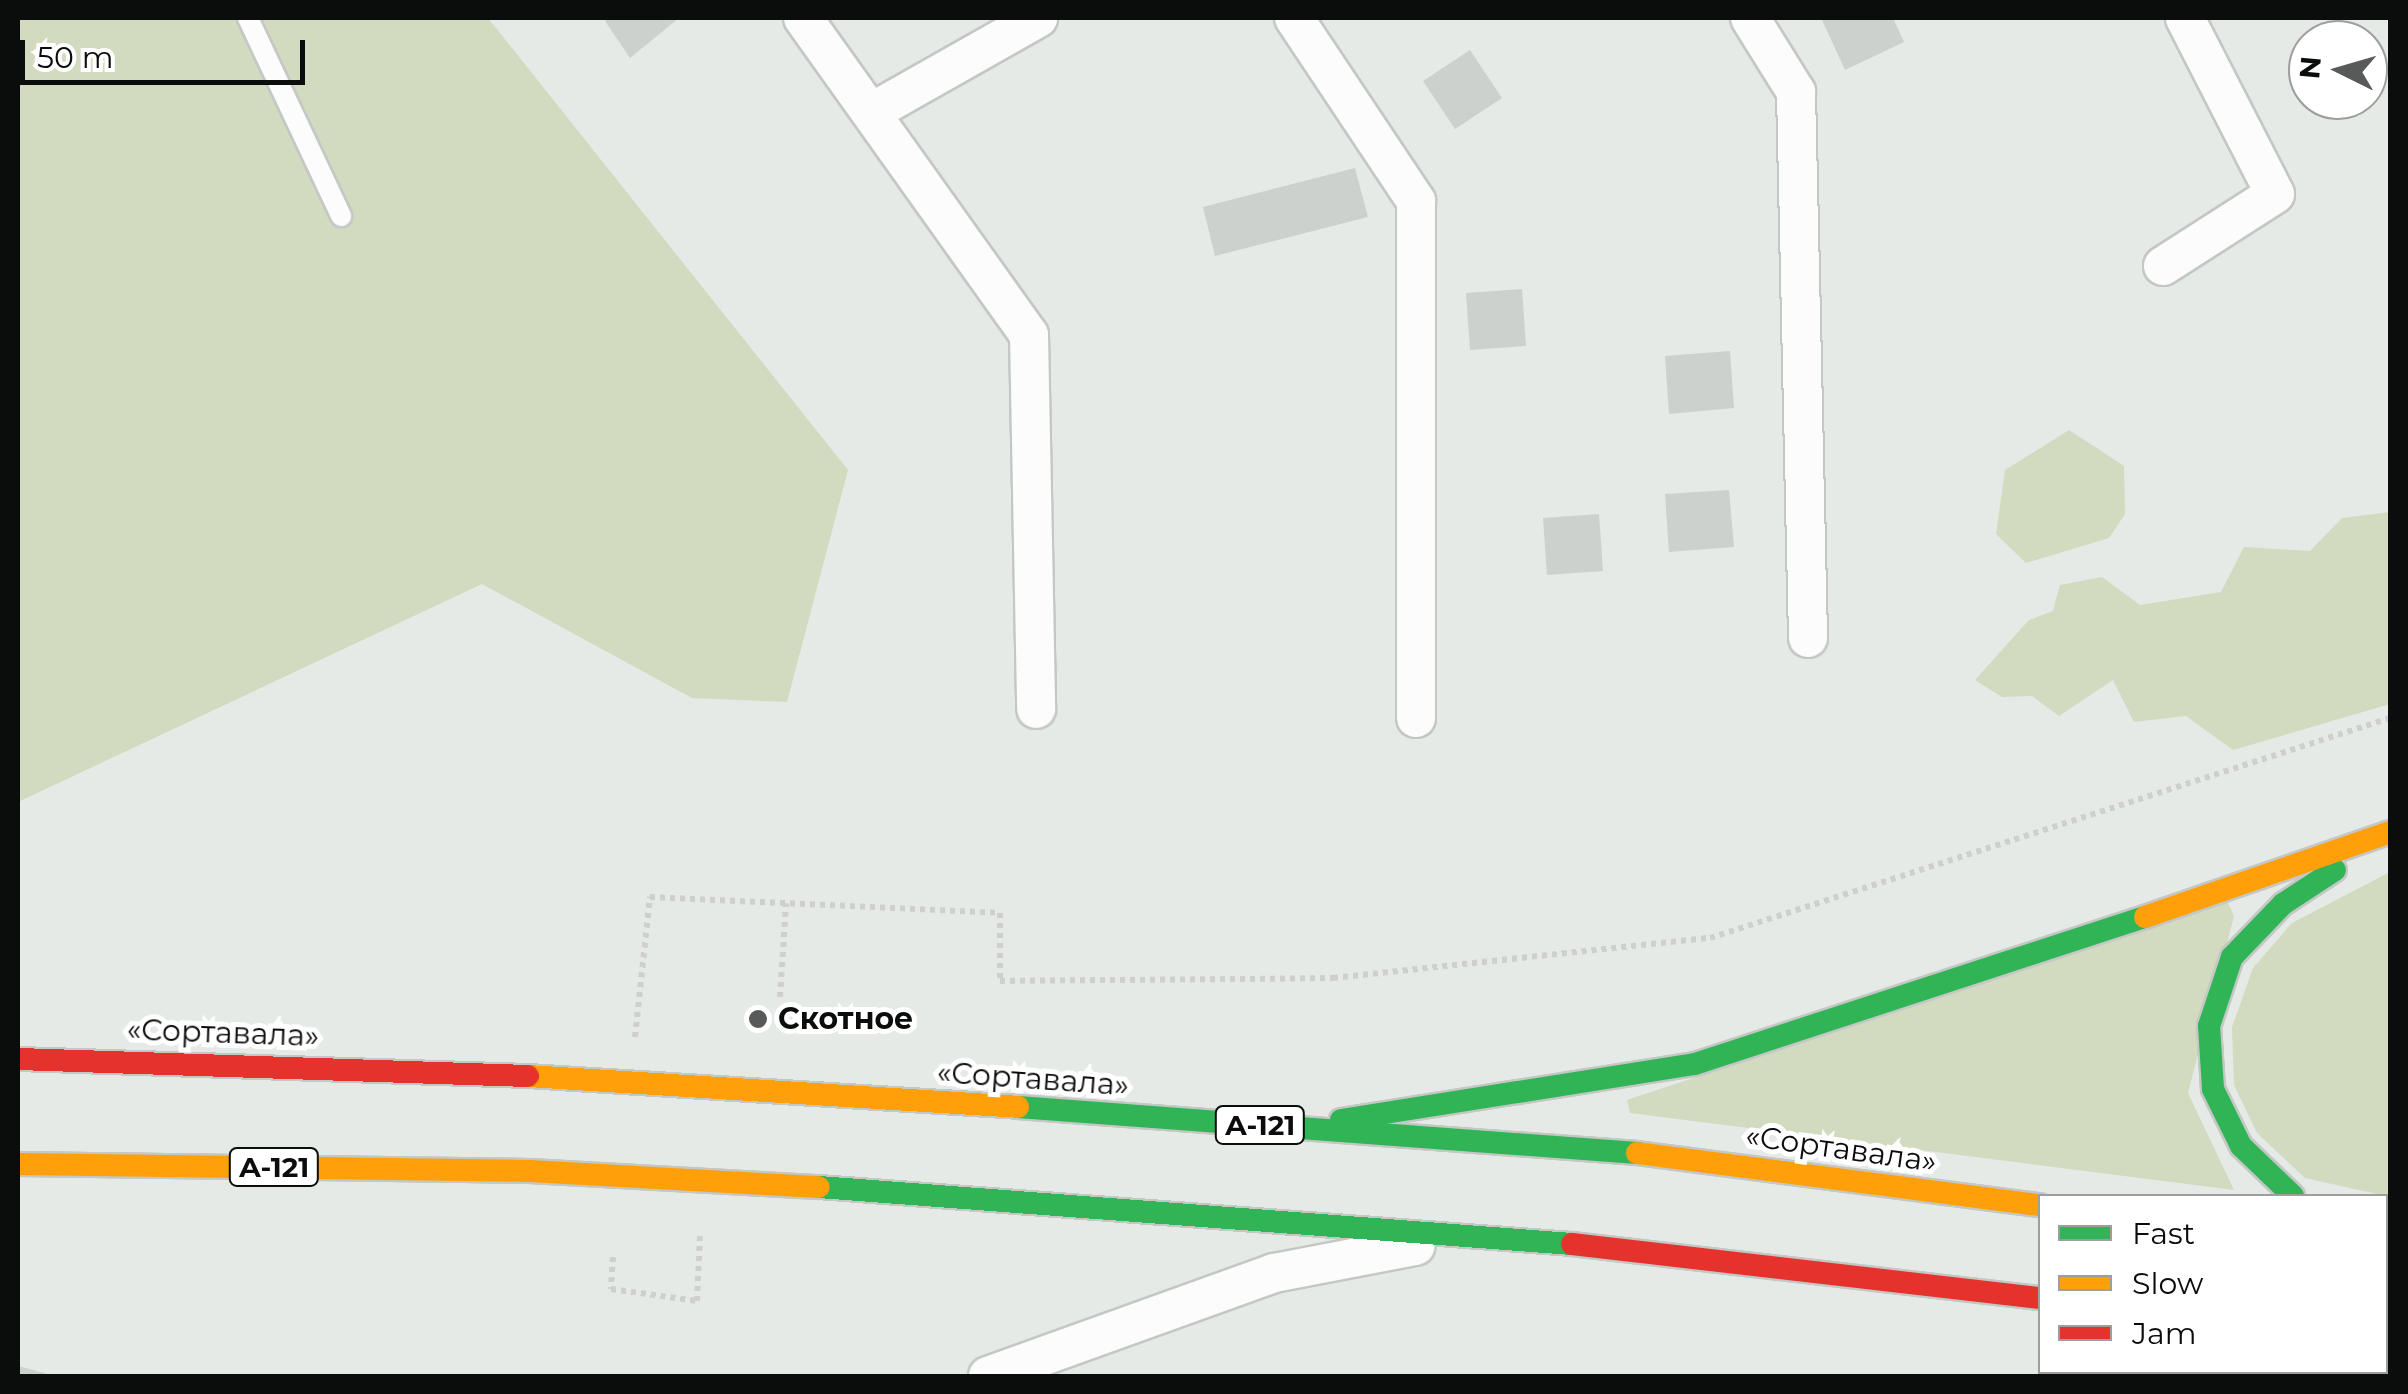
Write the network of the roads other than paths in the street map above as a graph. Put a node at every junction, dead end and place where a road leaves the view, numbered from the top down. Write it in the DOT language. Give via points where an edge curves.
graph roads {
  1 [pos="248,18"];
  2 [pos="803,18"];
  3 [pos="1038,18"];
  4 [pos="1294,18"];
  5 [pos="1750,18"];
  6 [pos="2185,18"];
  7 [pos="872,112"];
  8 [pos="341,216"];
  9 [pos="2163,266"];
  10 [pos="1808,638"];
  11 [pos="1036,709"];
  12 [pos="1416,718"];
  13 [pos="2390,833"];
  14 [pos="18,1060"];
  15 [pos="1288,1127"];
  16 [pos="18,1164"];
  17 [pos="2291,1194"];
  18 [pos="2038,1205"];
  19 [pos="1466,1236"];
  20 [pos="2038,1298"];
  21 [pos="988,1376"];
  1 -- 8 [label="lane"];
  2 -- 7 [label="street"];
  3 -- 7 [label="street"];
  4 -- 12 [label="street" via="1416,201"];
  5 -- 10 [label="street" via="1796,92"];
  6 -- 9 [label="street" via="2275,194"];
  7 -- 11 [label="street" via="1030,336"];
  13 -- 15 [label="main road" via="1899,1003 1696,1064"];
  13 -- 17 [label="main road" via="2283,904 2232,958 2209,1026 2213,1089 2227,1118 2242,1146"];
  14 -- 15 [label="main road, «Сортавала» / А-121" via="476,1073"];
  15 -- 18 [label="main road, «Сортавала» / А-121" via="1653,1154"];
  16 -- 19 [label="main road, А-121" via="530,1171"];
  19 -- 20 [label="main road, А-121"];
  19 -- 21 [label="street" via="1274,1273"];
}
